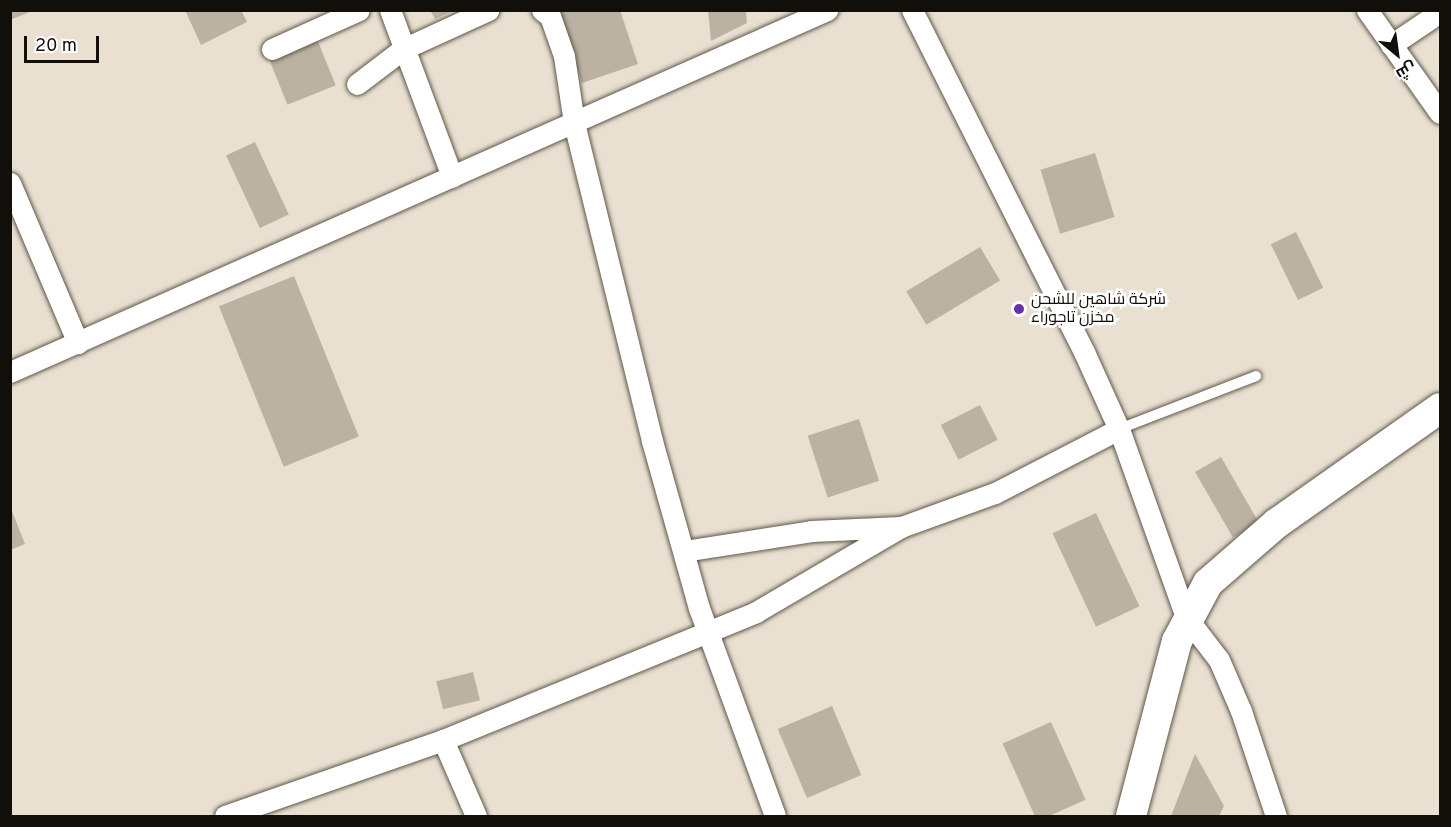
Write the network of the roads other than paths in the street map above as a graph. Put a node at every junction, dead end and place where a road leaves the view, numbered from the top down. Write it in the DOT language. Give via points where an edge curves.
graph roads {
  1 [pos="359,10"];
  2 [pos="390,10"];
  3 [pos="488,10"];
  4 [pos="542,10"];
  5 [pos="827,10"];
  6 [pos="912,10"];
  7 [pos="1367,10"];
  8 [pos="1440,12"];
  9 [pos="1392,45"];
  10 [pos="403,49"];
  11 [pos="272,50"];
  12 [pos="357,84"];
  13 [pos="1440,113"];
  14 [pos="574,123"];
  15 [pos="452,177"];
  16 [pos="10,183"];
  17 [pos="78,343"];
  18 [pos="10,372"];
  19 [pos="1256,376"];
  20 [pos="1440,408"];
  21 [pos="1119,429"];
  22 [pos="901,527"];
  23 [pos="684,551"];
  24 [pos="1186,617"];
  25 [pos="706,633"];
  26 [pos="443,740"];
  27 [pos="225,816"];
  28 [pos="476,816"];
  29 [pos="775,816"];
  30 [pos="1131,816"];
  31 [pos="1276,816"];
  1 -- 11 [label="street"];
  2 -- 10 [label="street"];
  3 -- 10 [label="street"];
  4 -- 14 [label="street" via="550,16 564,56"];
  5 -- 14 [label="street"];
  6 -- 21 [label="street"];
  7 -- 9 [label="street"];
  8 -- 9 [label="street"];
  9 -- 13 [label="street"];
  10 -- 12 [label="street"];
  10 -- 15 [label="street"];
  14 -- 15 [label="street"];
  14 -- 23 [label="street"];
  15 -- 17 [label="street"];
  16 -- 17 [label="street"];
  17 -- 18 [label="street"];
  19 -- 21 [label="lane"];
  20 -- 24 [label="street" via="1242,552 1208,583"];
  21 -- 22 [label="street" via="995,493"];
  21 -- 24 [label="street"];
  22 -- 23 [label="street" via="812,531"];
  22 -- 25 [label="street" via="793,593"];
  23 -- 25 [label="street"];
  24 -- 30 [label="street"];
  24 -- 31 [label="street" via="1219,660"];
  25 -- 26 [label="street"];
  25 -- 29 [label="street"];
  26 -- 27 [label="street"];
  26 -- 28 [label="street"];
}
